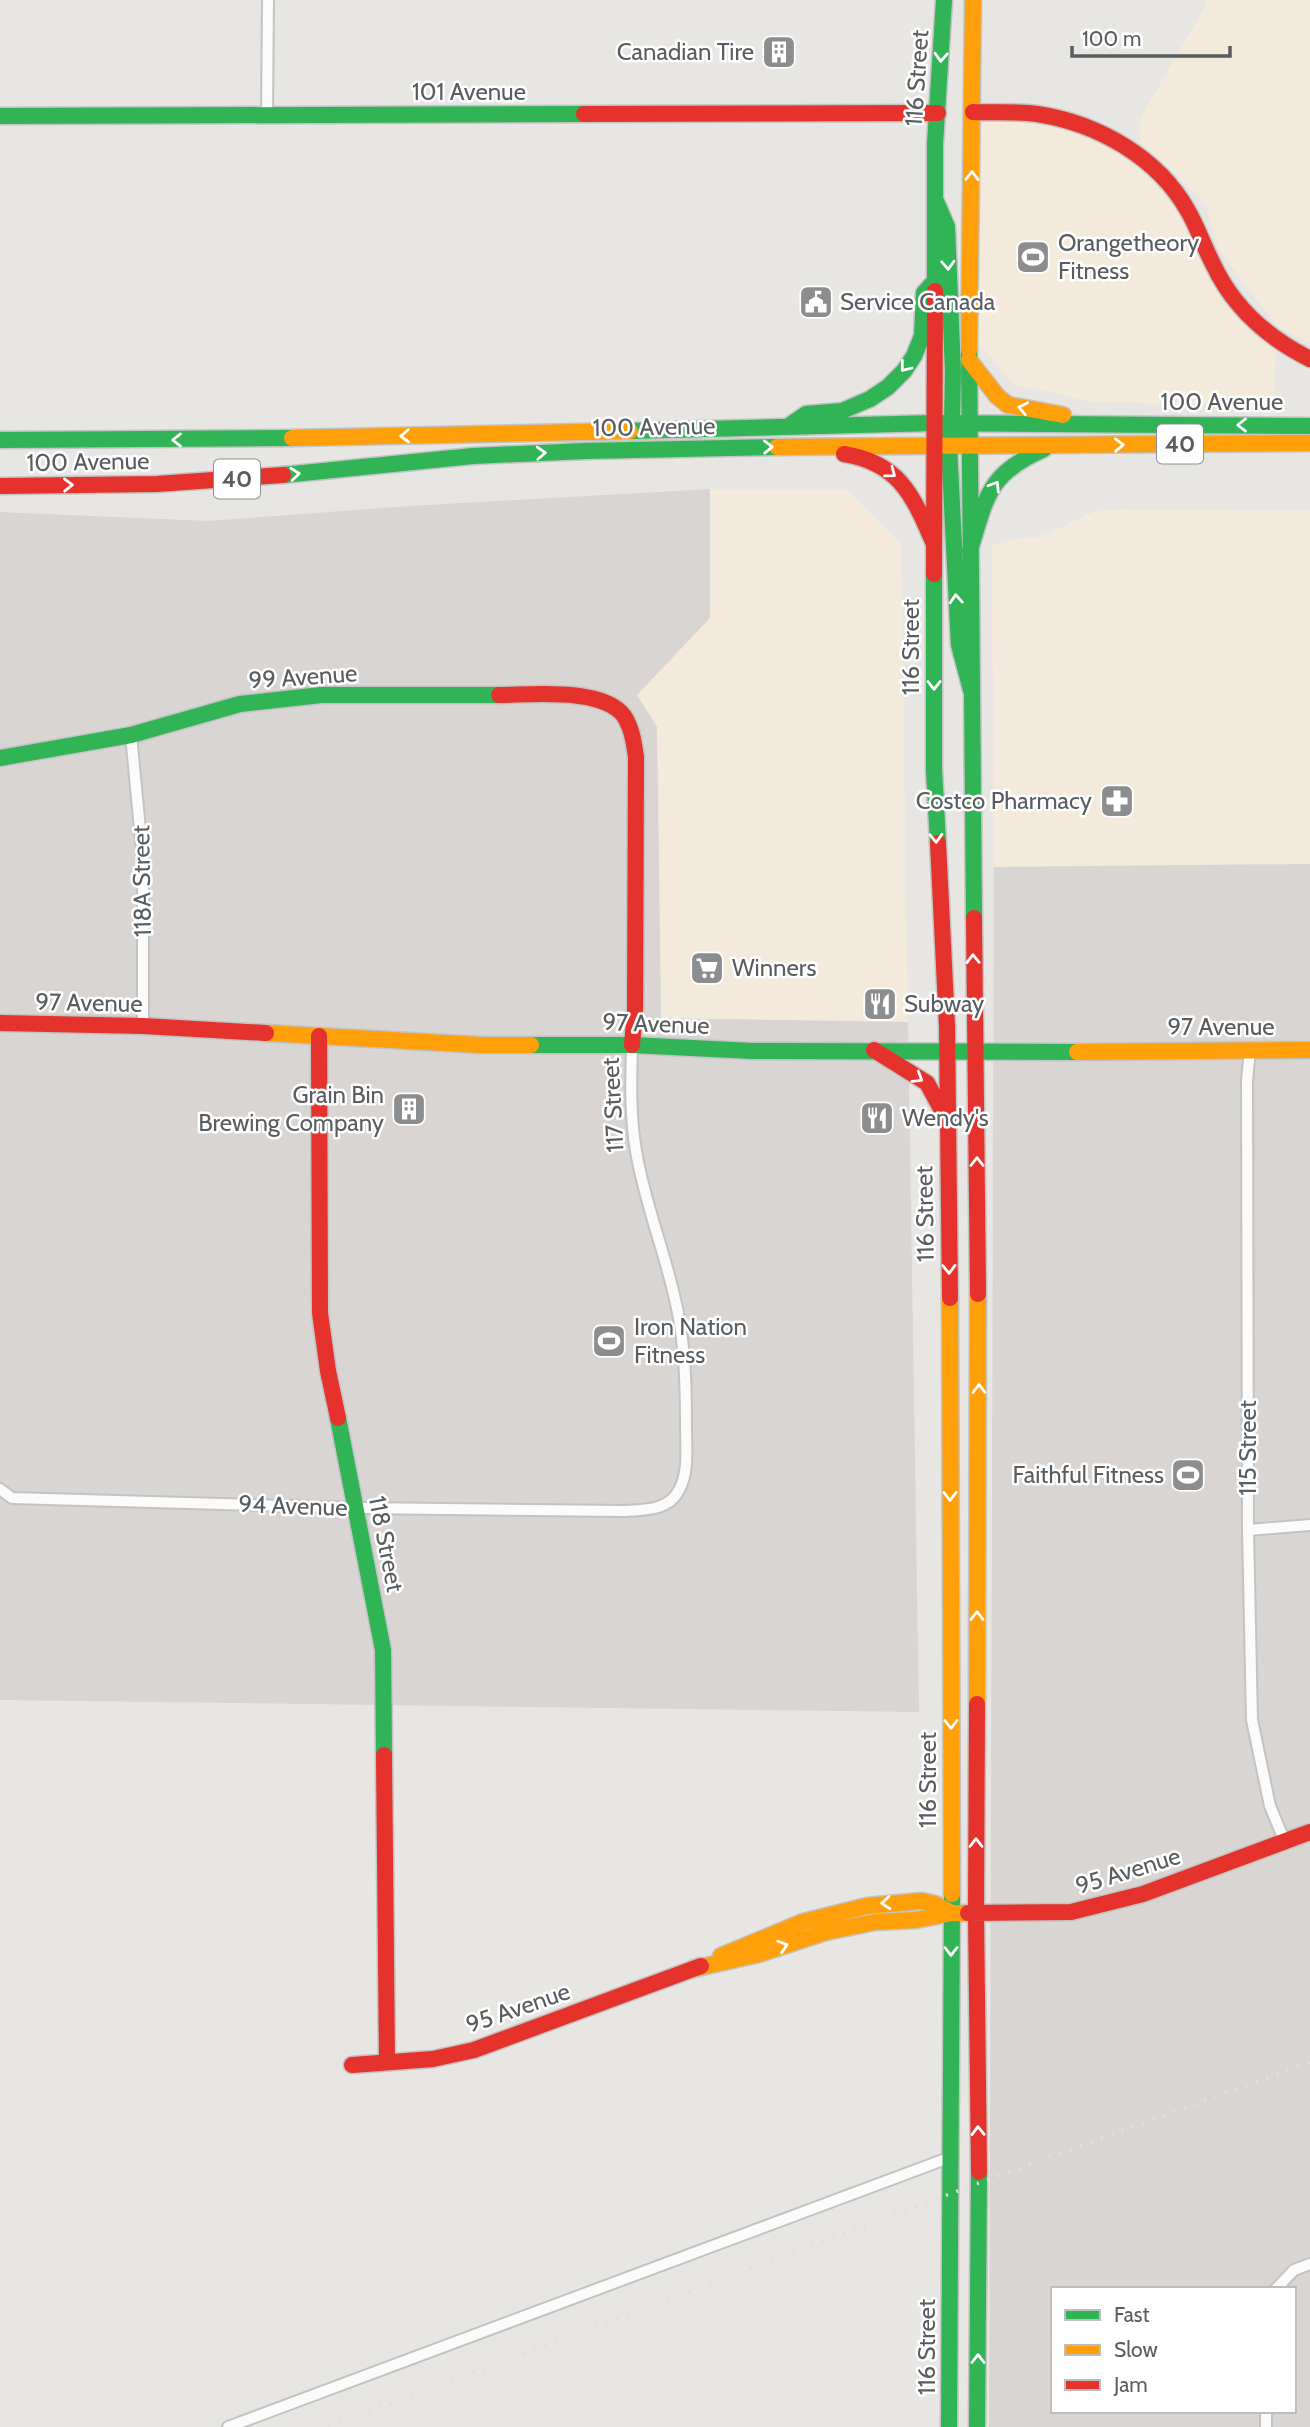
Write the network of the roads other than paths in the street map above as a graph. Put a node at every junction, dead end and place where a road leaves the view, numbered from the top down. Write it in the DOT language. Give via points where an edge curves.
graph roads {
  1 [pos="268,0"];
  2 [pos="944,0"];
  3 [pos="973,0"];
  4 [pos="973,112"];
  5 [pos="938,113"];
  6 [pos="0,116"];
  7 [pos="267,116"];
  8 [pos="935,199"];
  9 [pos="934,282"];
  10 [pos="1310,359"];
  11 [pos="969,360"];
  12 [pos="935,423"];
  13 [pos="952,424"];
  14 [pos="971,424"];
  15 [pos="1115,424"];
  16 [pos="1310,426"];
  17 [pos="786,428"];
  18 [pos="0,440"];
  19 [pos="1275,443"];
  20 [pos="1310,443"];
  21 [pos="1050,445"];
  22 [pos="804,446"];
  23 [pos="942,446"];
  24 [pos="971,446"];
  25 [pos="1310,457"];
  26 [pos="0,486"];
  27 [pos="933,544"];
  28 [pos="970,550"];
  29 [pos="971,690"];
  30 [pos="614,704"];
  31 [pos="131,735"];
  32 [pos="0,758"];
  33 [pos="0,1023"];
  34 [pos="143,1027"];
  35 [pos="320,1036"];
  36 [pos="632,1045"];
  37 [pos="873,1049"];
  38 [pos="1250,1049"];
  39 [pos="1310,1050"];
  40 [pos="947,1052"];
  41 [pos="976,1052"];
  42 [pos="947,1121"];
  43 [pos="0,1489"];
  44 [pos="672,1500"];
  45 [pos="357,1508"];
  46 [pos="1310,1525"];
  47 [pos="1248,1530"];
  48 [pos="1310,1832"];
  49 [pos="1285,1842"];
  50 [pos="976,1912"];
  51 [pos="951,1913"];
  52 [pos="387,2062"];
  53 [pos="352,2064"];
  54 [pos="951,2157"];
  55 [pos="1310,2264"];
  56 [pos="1278,2287"];
  57 [pos="229,2427"];
  58 [pos="949,2427"];
  59 [pos="977,2427"];
  1 -- 7 [label="street"];
  2 -- 5 [label="main road, 116 Street, one-way"];
  3 -- 4 [label="main road, 116 Street"];
  4 -- 10 [label="main road" via="1037,114 1085,127 1147,163 1187,207 1223,283 1249,316 1296,354"];
  11 -- 4 [label="main road, 116 Street, one-way"];
  5 -- 7 [label="main road, 101 Avenue"];
  5 -- 8 [label="main road, 116 Street"];
  6 -- 7 [label="main road, 101 Avenue"];
  8 -- 9 [label="main road, 116 Street"];
  8 -- 13 [label="main road, one-way" via="947,227"];
  9 -- 12 [label="main road, 116 Street"];
  9 -- 17 [label="main road, one-way" via="924,293 922,336 914,356 888,387 842,411 806,414"];
  11 -- 14 [label="main road, 116 Street"];
  15 -- 11 [label="main road, one-way" via="1008,405"];
  12 -- 13 [label="main road, 100 Avenue / 40"];
  12 -- 17 [label="main road, 100 Avenue / 40"];
  12 -- 23 [label="main road"];
  13 -- 14 [label="main road, 100 Avenue / 40"];
  13 -- 24 [label="main road"];
  14 -- 15 [label="main road, 100 Avenue / 40"];
  14 -- 24 [label="main road, 116 Street"];
  16 -- 15 [label="main road, 100 Avenue / 40, one-way"];
  17 -- 18 [label="main road, 100 Avenue / 40, one-way"];
  19 -- 20 [label="main road, 100 Avenue / 40"];
  21 -- 19 [label="main road, 100 Avenue / 40, one-way"];
  19 -- 25 [label="main road"];
  21 -- 24 [label="main road, 100 Avenue / 40"];
  28 -- 21 [label="main road, one-way" via="987,499 1005,471"];
  22 -- 23 [label="main road, 100 Avenue / 40"];
  26 -- 22 [label="main road, 100 Avenue / 40, one-way" via="157,484 472,456"];
  22 -- 27 [label="main road, one-way" via="820,453 857,455 883,466 912,494"];
  23 -- 24 [label="main road, 100 Avenue / 40"];
  23 -- 27 [label="main road, 116 Street"];
  29 -- 23 [label="main road, one-way" via="959,645"];
  24 -- 28 [label="main road, 116 Street"];
  27 -- 40 [label="main road, 116 Street, one-way" via="933,769"];
  28 -- 29 [label="main road, 116 Street"];
  41 -- 29 [label="main road, 116 Street, one-way"];
  30 -- 31 [label="main road, 99 Avenue" via="562,695 321,695 240,704"];
  30 -- 36 [label="main road, 117 Street" via="629,720 636,757"];
  31 -- 32 [label="main road, 99 Avenue"];
  31 -- 34 [label="street, 118A Street" via="143,861"];
  33 -- 34 [label="main road, 97 Avenue"];
  34 -- 35 [label="main road, 97 Avenue"];
  35 -- 36 [label="main road, 97 Avenue" via="481,1045"];
  35 -- 45 [label="main road, 118 Street" via="320,1313"];
  36 -- 37 [label="main road, 97 Avenue" via="752,1051"];
  36 -- 44 [label="street, 117 Street" via="630,1107 636,1153 682,1334 685,1456 683,1481"];
  37 -- 40 [label="main road, 97 Avenue"];
  37 -- 42 [label="main road, one-way" via="927,1083"];
  38 -- 39 [label="main road, 97 Avenue"];
  38 -- 41 [label="main road, 97 Avenue"];
  38 -- 47 [label="street, 115 Street"];
  40 -- 41 [label="main road, 97 Avenue"];
  40 -- 42 [label="main road, 116 Street"];
  50 -- 41 [label="main road, 116 Street, one-way"];
  42 -- 51 [label="main road, 116 Street, one-way"];
  43 -- 45 [label="street, 94 Avenue" via="12,1498"];
  44 -- 45 [label="street, 94 Avenue" via="652,1510 623,1511"];
  45 -- 52 [label="main road, 118 Street" via="383,1650"];
  46 -- 47 [label="street"];
  47 -- 49 [label="street, 115 Street" via="1252,1720 1270,1806"];
  48 -- 49 [label="main road, 95 Avenue"];
  49 -- 50 [label="main road, 95 Avenue" via="1143,1894 1071,1912"];
  50 -- 51 [label="main road, 95 Avenue"];
  59 -- 50 [label="main road, 116 Street, one-way"];
  51 -- 52 [label="main road, 95 Avenue" via="855,1925 693,1969 474,2049 433,2059"];
  51 -- 54 [label="main road, 116 Street, one-way"];
  52 -- 53 [label="main road, 95 Avenue"];
  54 -- 57 [label="street"];
  54 -- 58 [label="main road, 116 Street"];
  55 -- 56 [label="street" via="1294,2270"];
}
